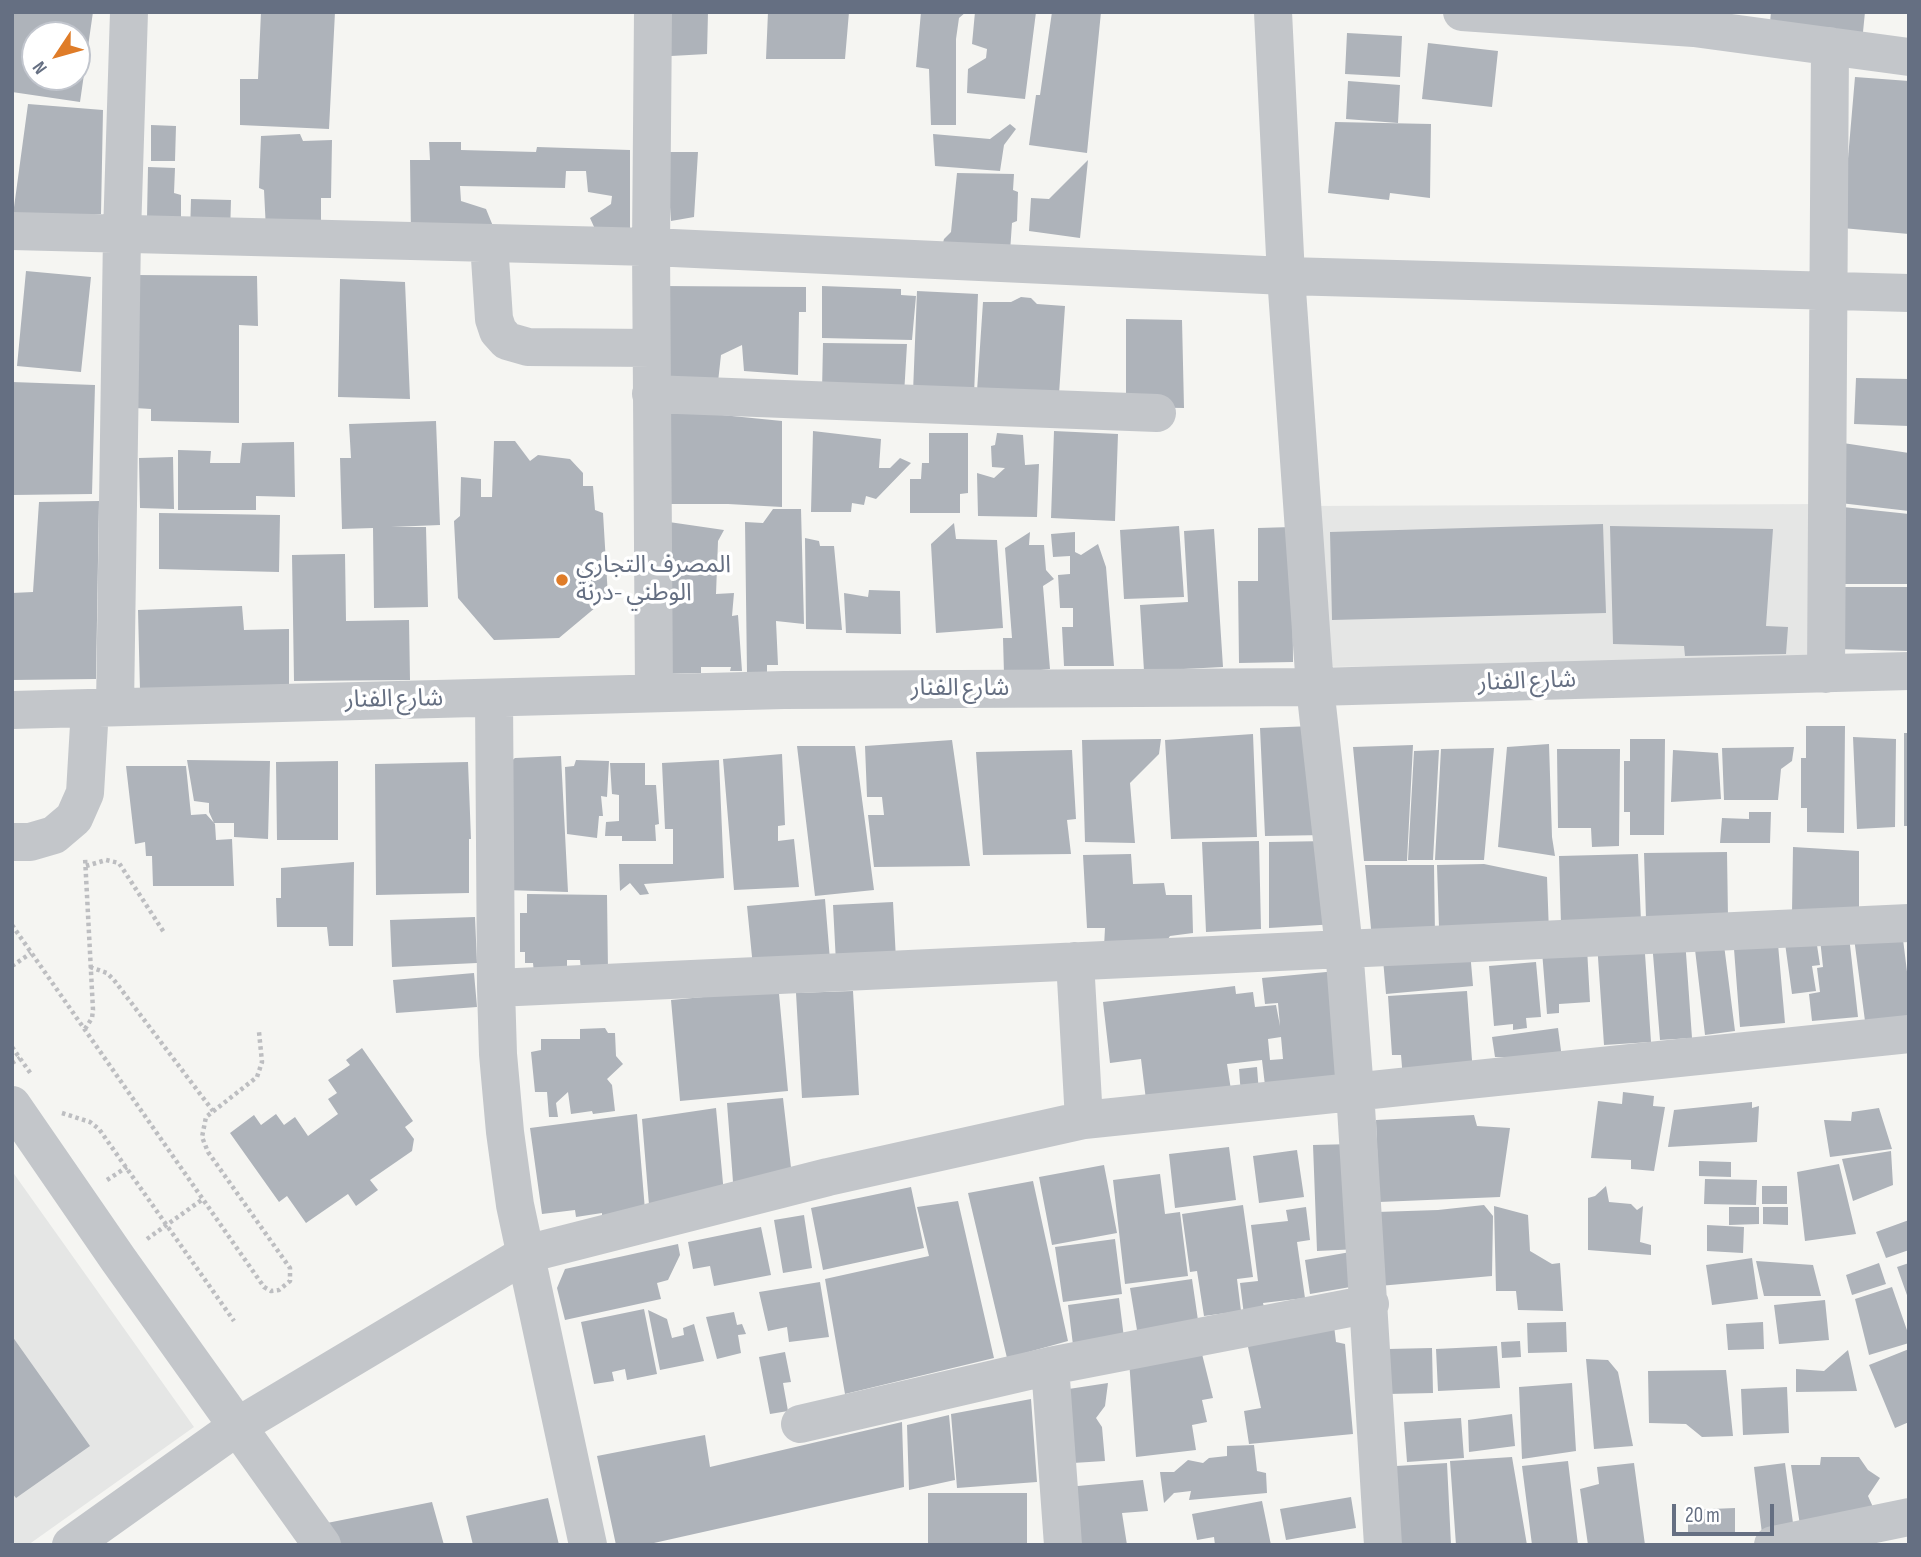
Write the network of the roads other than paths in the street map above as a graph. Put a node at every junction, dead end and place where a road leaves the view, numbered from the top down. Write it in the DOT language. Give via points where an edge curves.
graph roads {
  1 [pos="129,12"];
  2 [pos="653,12"];
  3 [pos="1273,12"];
  4 [pos="1462,12"];
  5 [pos="1830,46"];
  6 [pos="1909,57"];
  7 [pos="12,231"];
  8 [pos="122,234"];
  9 [pos="489,243"];
  10 [pos="651,247"];
  11 [pos="1286,276"];
  12 [pos="1828,290"];
  13 [pos="1909,293"];
  14 [pos="651,348"];
  15 [pos="652,394"];
  16 [pos="1157,413"];
  17 [pos="1909,671"];
  18 [pos="1826,674"];
  19 [pos="1315,687"];
  20 [pos="653,693"];
  21 [pos="494,698"];
  22 [pos="102,707"];
  23 [pos="12,710"];
  24 [pos="12,842"];
  25 [pos="1909,923"];
  26 [pos="1344,948"];
  27 [pos="1075,961"];
  28 [pos="496,988"];
  29 [pos="1909,1034"];
  30 [pos="1355,1091"];
  31 [pos="19,1102"];
  32 [pos="1084,1120"];
  33 [pos="526,1254"];
  34 [pos="1370,1304"];
  35 [pos="1051,1366"];
  36 [pos="800,1424"];
  37 [pos="238,1426"];
  38 [pos="1904,1527"];
  39 [pos="71,1545"];
  40 [pos="322,1545"];
  41 [pos="588,1545"];
  42 [pos="1063,1545"];
  43 [pos="1383,1545"];
  44 [pos="1773,1545"];
  1 -- 8 [label="street"];
  2 -- 10 [label="street"];
  3 -- 11 [label="street"];
  4 -- 5 [label="street" via="1694,29"];
  5 -- 6 [label="street"];
  5 -- 12 [label="street"];
  7 -- 8 [label="street"];
  8 -- 9 [label="street"];
  8 -- 22 [label="street"];
  9 -- 10 [label="street"];
  9 -- 14 [label="street" via="494,319 507,341 528,348"];
  10 -- 11 [label="street"];
  10 -- 14 [label="street"];
  11 -- 12 [label="street"];
  11 -- 19 [label="street"];
  12 -- 13 [label="street"];
  12 -- 18 [label="street"];
  14 -- 15 [label="street"];
  15 -- 16 [label="street"];
  15 -- 20 [label="street"];
  17 -- 18 [label="street, شارع الفنار"];
  18 -- 19 [label="street, شارع الفنار"];
  19 -- 20 [label="street, شارع الفنار"];
  19 -- 26 [label="street"];
  20 -- 21 [label="street, شارع الفنار"];
  21 -- 22 [label="street, شارع الفنار"];
  21 -- 28 [label="street"];
  22 -- 23 [label="street, شارع الفنار"];
  22 -- 24 [label="street" via="85,793 74,818 54,835"];
  25 -- 26 [label="street"];
  26 -- 27 [label="street"];
  26 -- 30 [label="street"];
  27 -- 28 [label="street"];
  27 -- 32 [label="street"];
  28 -- 33 [label="street" via="505,1132"];
  29 -- 30 [label="street"];
  30 -- 32 [label="street"];
  30 -- 34 [label="street"];
  31 -- 37 [label="street" via="118,1259"];
  32 -- 33 [label="street" via="828,1177"];
  33 -- 37 [label="street"];
  33 -- 41 [label="street"];
  34 -- 35 [label="street"];
  34 -- 43 [label="street"];
  35 -- 36 [label="street"];
  35 -- 42 [label="street"];
  37 -- 39 [label="street"];
  37 -- 40 [label="street"];
  38 -- 44 [label="street"];
}
